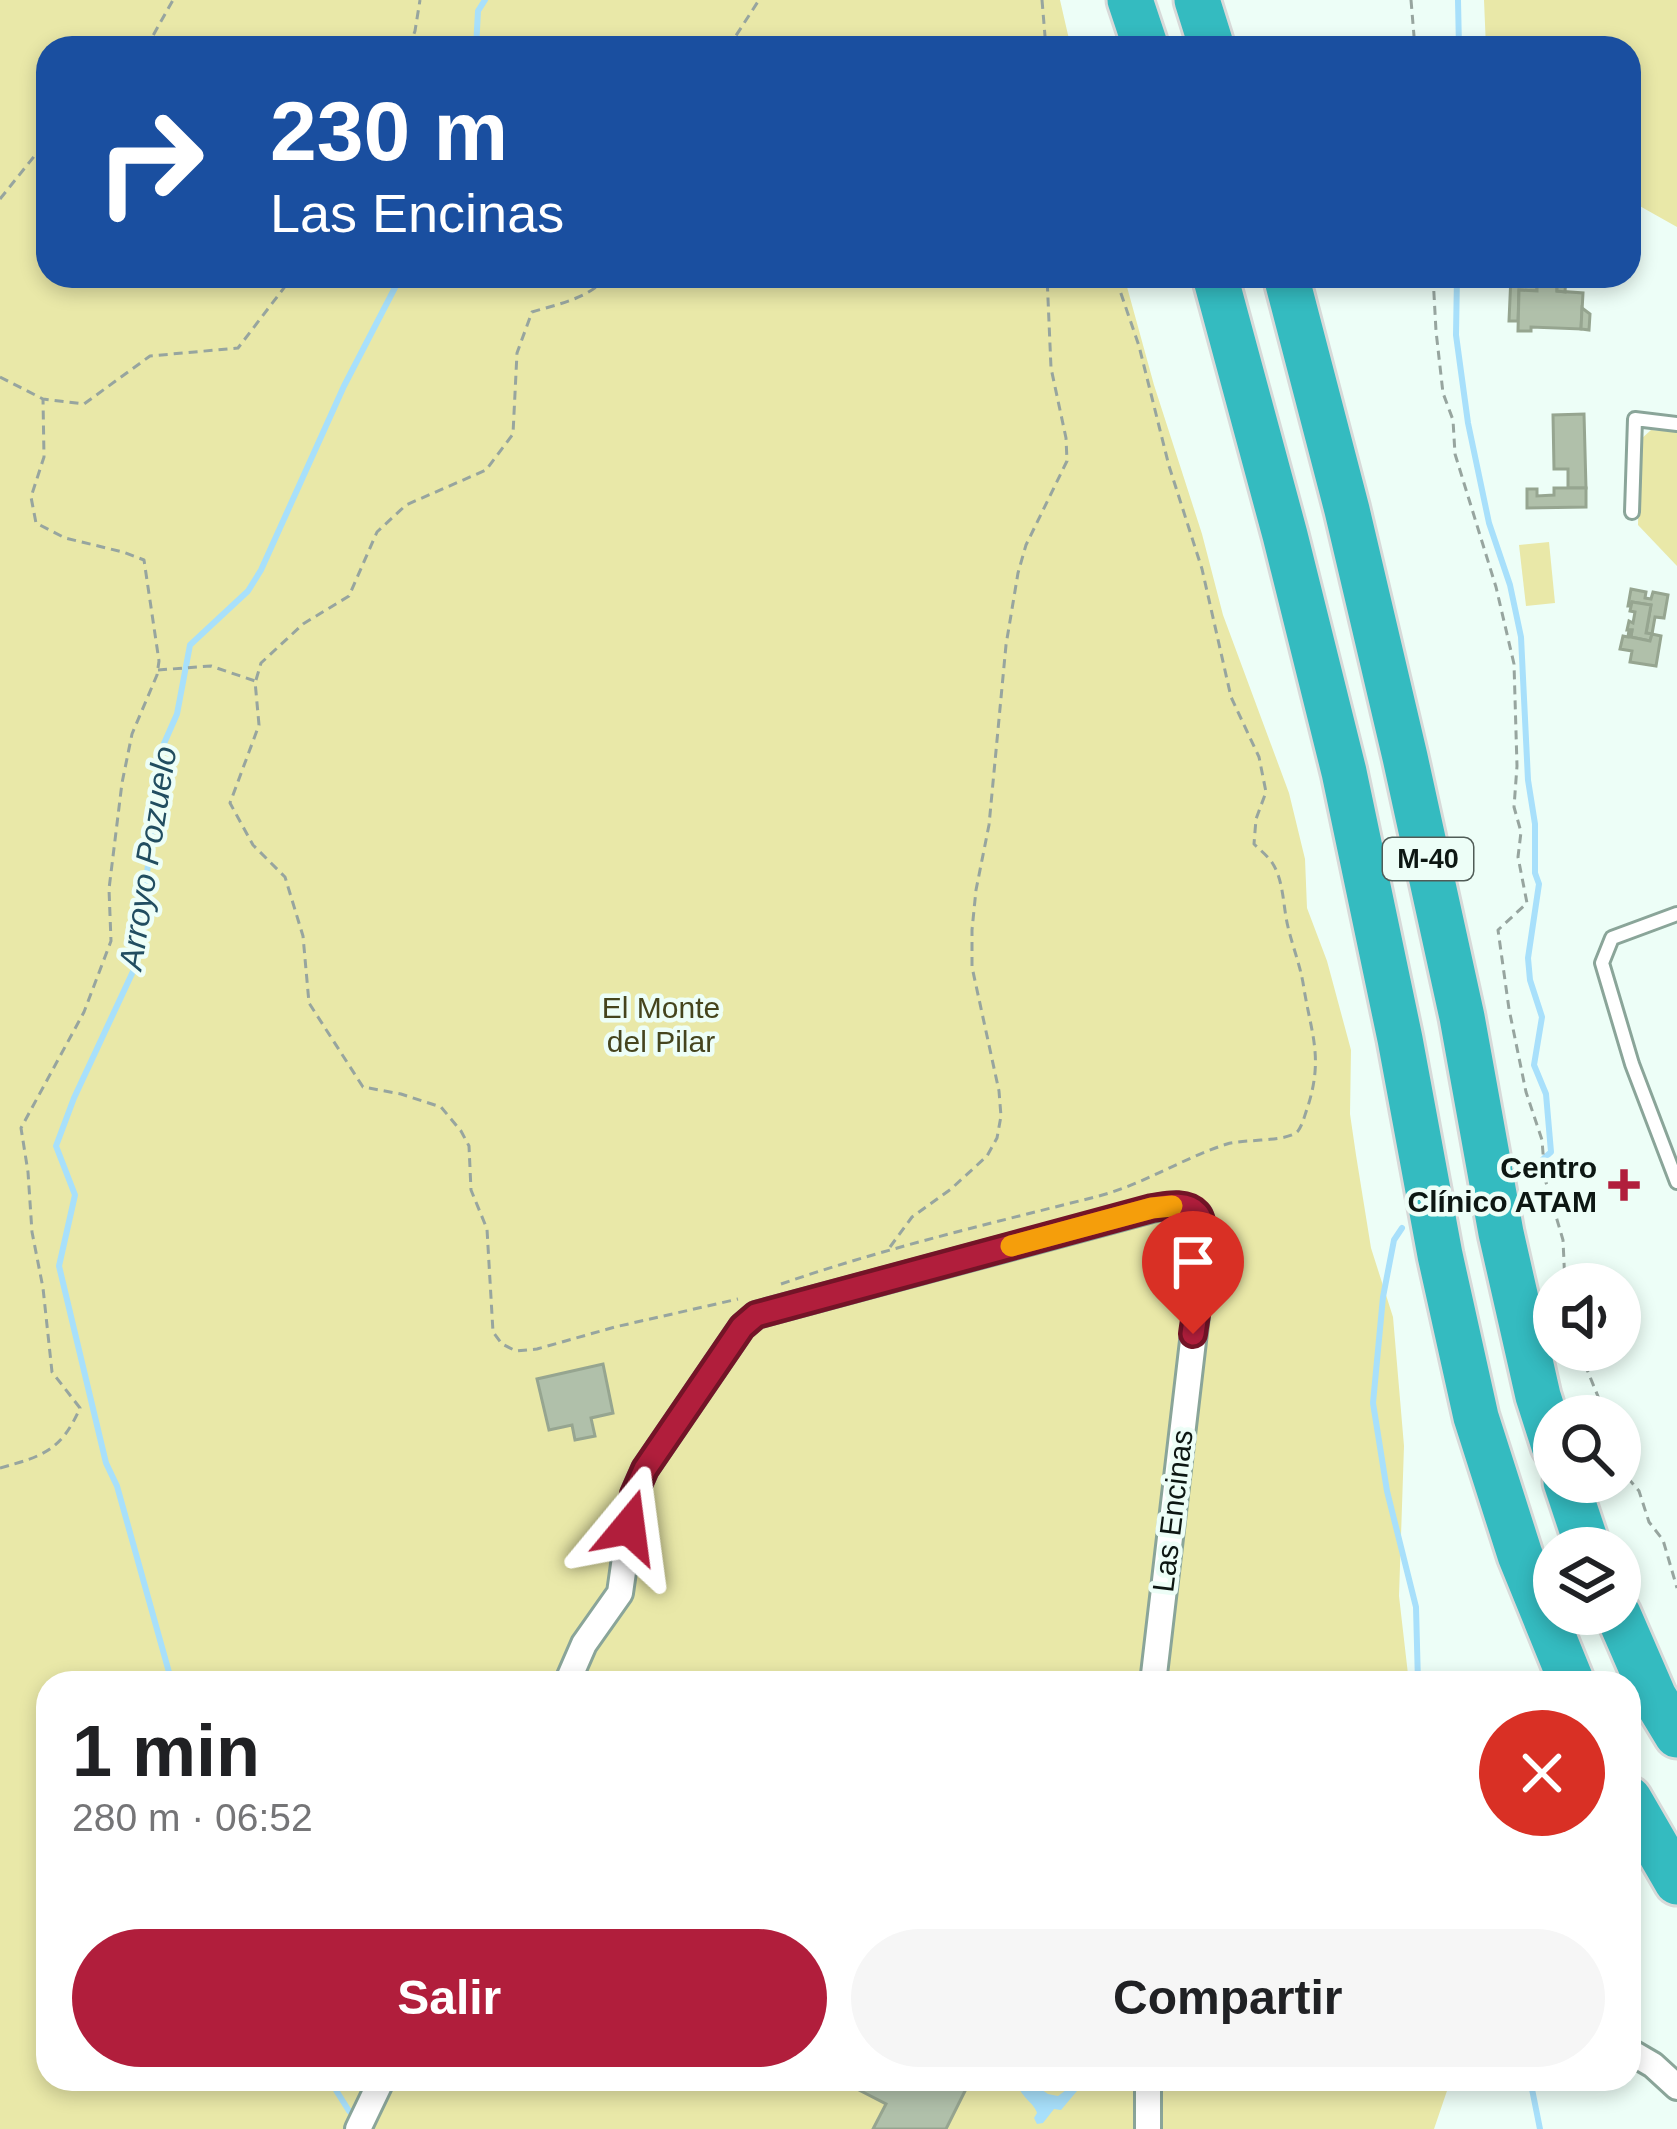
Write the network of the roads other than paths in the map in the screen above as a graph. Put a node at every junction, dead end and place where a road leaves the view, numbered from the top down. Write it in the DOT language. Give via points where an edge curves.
graph roads {
  1 [pos="1130,0"];
  2 [pos="1197,0"];
  3 [pos="1142,36"];
  4 [pos="1208,36"];
  5 [pos="1219,288"];
  6 [pos="1289,288"];
  7 [pos="1677,424"];
  8 [pos="1632,512"];
  9 [pos="1677,914"];
  10 [pos="1677,1182"];
  11 [pos="1538,1395"];
  12 [pos="1627,1635"];
  13 [pos="572,1671"];
  14 [pos="1154,1671"];
  15 [pos="1567,1671"];
  16 [pos="1677,1735"];
  17 [pos="1641,1820"];
  18 [pos="1677,1882"];
  19 [pos="1641,2058"];
  20 [pos="1677,2087"];
  21 [pos="376,2091"];
  22 [pos="1148,2091"];
  23 [pos="358,2129"];
  24 [pos="1148,2129"];
  1 -- 3 [label="highway"];
  2 -- 4 [label="highway"];
  5 -- 15 [label="highway, M-40" via="1344,772 1476,1417"];
  6 -- 11 [label="highway, M-40" via="1405,757"];
  7 -- 8 [label="lane" via="1635,419"];
  9 -- 10 [label="lane" via="1612,938 1602,963"];
  12 -- 16 [label="highway"];
  13 -- 14 [label="street, Las Encinas" via="620,1593 645,1469 756,1315 1179,1206 1199,1215 1204,1247"];
  17 -- 18 [label="highway"];
  19 -- 20 [label="street"];
  21 -- 23 [label="street"];
  22 -- 24 [label="street"];
}
